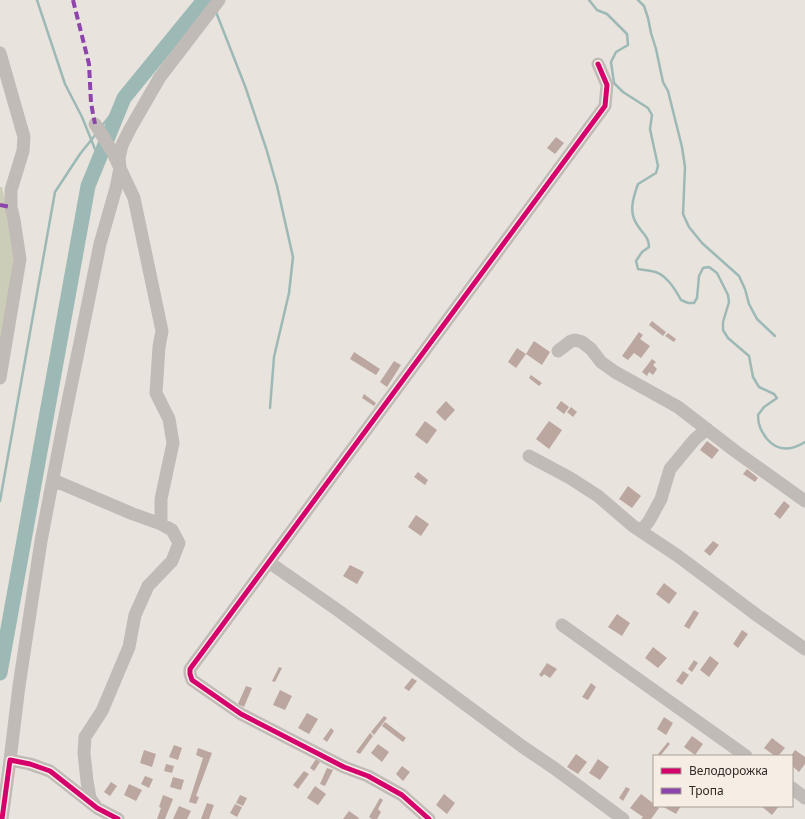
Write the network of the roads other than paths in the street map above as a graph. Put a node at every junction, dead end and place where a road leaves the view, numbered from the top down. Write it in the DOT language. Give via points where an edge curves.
graph roads {
  1 [pos="219,0"];
  2 [pos="0,54"];
  3 [pos="598,64"];
  4 [pos="95,124"];
  5 [pos="120,168"];
  6 [pos="558,351"];
  7 [pos="0,378"];
  8 [pos="707,429"];
  9 [pos="529,456"];
  10 [pos="53,480"];
  11 [pos="805,501"];
  12 [pos="162,524"];
  13 [pos="641,531"];
  14 [pos="270,563"];
  15 [pos="562,625"];
  16 [pos="805,649"];
  17 [pos="745,755"];
  18 [pos="10,760"];
  19 [pos="793,789"];
  20 [pos="805,798"];
  21 [pos="97,808"];
  22 [pos="2,819"];
  23 [pos="118,819"];
  24 [pos="429,819"];
  25 [pos="623,819"];
  1 -- 5 [label="street" via="149,94 122,145"];
  2 -- 7 [label="street" via="24,137 23,151 11,190 11,207 20,258"];
  3 -- 14 [label="street" via="607,85 605,106"];
  4 -- 5 [label="street"];
  5 -- 10 [label="street" via="100,244"];
  5 -- 12 [label="street" via="134,198 162,331 156,394 169,419 173,443 161,500"];
  6 -- 8 [label="street" via="571,341 582,342 601,362 615,372 678,407"];
  8 -- 11 [label="street"];
  8 -- 13 [label="street" via="695,439 670,469 661,499"];
  9 -- 13 [label="street" via="598,496"];
  10 -- 12 [label="street"];
  10 -- 18 [label="street" via="41,541"];
  12 -- 21 [label="street" via="172,530 179,543 172,561 148,586 135,615 129,647 102,711 85,737 87,781 90,798"];
  13 -- 16 [label="street"];
  14 -- 24 [label="street" via="190,670 192,680 241,714 402,795"];
  14 -- 25 [label="street" via="339,610"];
  15 -- 17 [label="street"];
  18 -- 21 [label="street" via="50,771"];
  18 -- 22 [label="street"];
  19 -- 20 [label="street"];
  21 -- 23 [label="street"];
}
